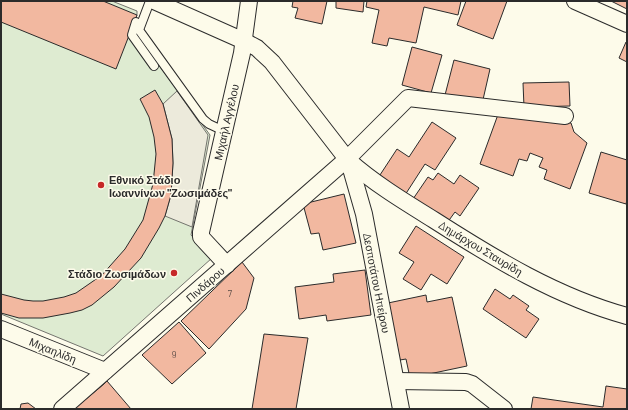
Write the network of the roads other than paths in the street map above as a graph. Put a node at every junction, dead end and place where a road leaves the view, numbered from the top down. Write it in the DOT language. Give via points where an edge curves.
graph roads {
  1 [pos="144,1"];
  2 [pos="150,1"];
  3 [pos="154,1"];
  4 [pos="250,1"];
  5 [pos="261,1"];
  6 [pos="575,1"];
  7 [pos="627,24"];
  8 [pos="244,40"];
  9 [pos="154,66"];
  10 [pos="565,116"];
  11 [pos="224,131"];
  12 [pos="346,159"];
  13 [pos="227,265"];
  14 [pos="627,316"];
  15 [pos="1,329"];
  16 [pos="105,371"];
  17 [pos="396,381"];
  18 [pos="62,409"];
  19 [pos="401,409"];
  20 [pos="504,409"];
  1 -- 9 [label="lane" via="132,35"];
  2 -- 11 [label="lane" via="139,30 203,119"];
  3 -- 8 [label="street, Δεσποτάτου Ηπείρου"];
  4 -- 8 [label="street, Μιχαήλ Αγγέλου"];
  5 -- 8 [label="street, Μιχαήλ Αγγέλου" via="258,16"];
  6 -- 7 [label="street"];
  8 -- 11 [label="street, Μιχαήλ Αγγέλου"];
  8 -- 12 [label="street, Δεσποτάτου Ηπείρου" via="272,62"];
  10 -- 12 [label="street" via="408,98"];
  11 -- 13 [label="street, Μιχαήλ Αγγέλου" via="201,238"];
  12 -- 13 [label="street, Πινδάρου"];
  12 -- 14 [label="street, Δημάρχου Σταυρίδη" via="386,189 494,258 582,301"];
  12 -- 17 [label="street, Δεσποτάτου Ηπείρου" via="355,180 364,214"];
  13 -- 16 [label="street, Πινδάρου"];
  15 -- 16 [label="street, Μιχαηλίδη"];
  16 -- 18 [label="street, Πινδάρου"];
  17 -- 19 [label="street, Δεσποτάτου Ηπείρου"];
  17 -- 20 [label="street" via="466,382"];
}
